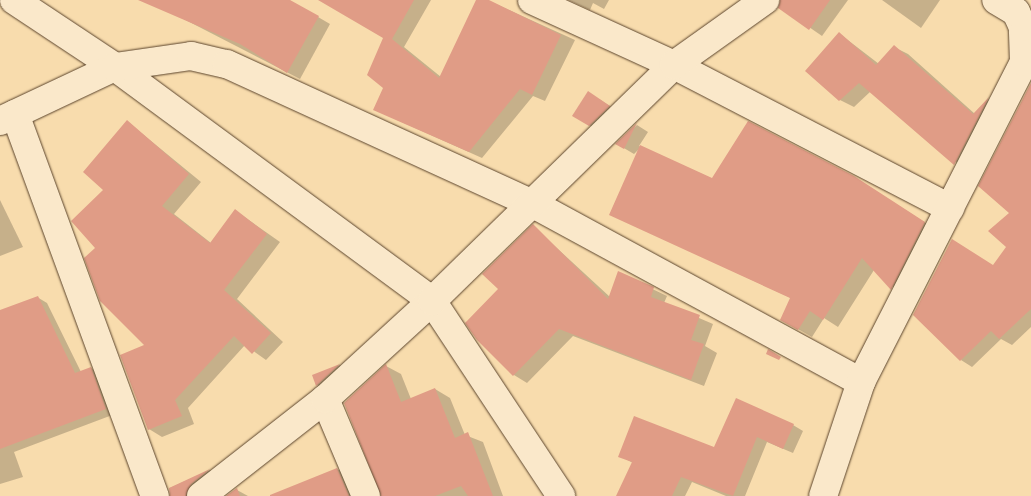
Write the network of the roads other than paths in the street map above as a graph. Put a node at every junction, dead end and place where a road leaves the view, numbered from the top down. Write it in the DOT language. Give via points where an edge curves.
graph roads {
  1 [pos="14,0"];
  2 [pos="532,0"];
  3 [pos="765,0"];
  4 [pos="996,0"];
  5 [pos="674,65"];
  6 [pos="115,67"];
  7 [pos="8,117"];
  8 [pos="535,205"];
  9 [pos="950,208"];
  10 [pos="432,301"];
  11 [pos="861,382"];
  12 [pos="325,400"];
  13 [pos="155,496"];
  14 [pos="201,496"];
  15 [pos="366,496"];
  16 [pos="561,496"];
  17 [pos="823,496"];
  1 -- 6 [label="street"];
  2 -- 5 [label="street"];
  3 -- 5 [label="street"];
  4 -- 9 [label="street" via="1016,12 1023,27 1024,62"];
  5 -- 8 [label="street"];
  5 -- 9 [label="street"];
  6 -- 7 [label="street"];
  6 -- 8 [label="street" via="191,56 227,64"];
  6 -- 10 [label="street"];
  7 -- 13 [label="street"];
  8 -- 10 [label="street"];
  8 -- 11 [label="street"];
  9 -- 11 [label="street"];
  10 -- 12 [label="street"];
  10 -- 16 [label="street"];
  11 -- 17 [label="street"];
  12 -- 14 [label="street"];
  12 -- 15 [label="street"];
}
